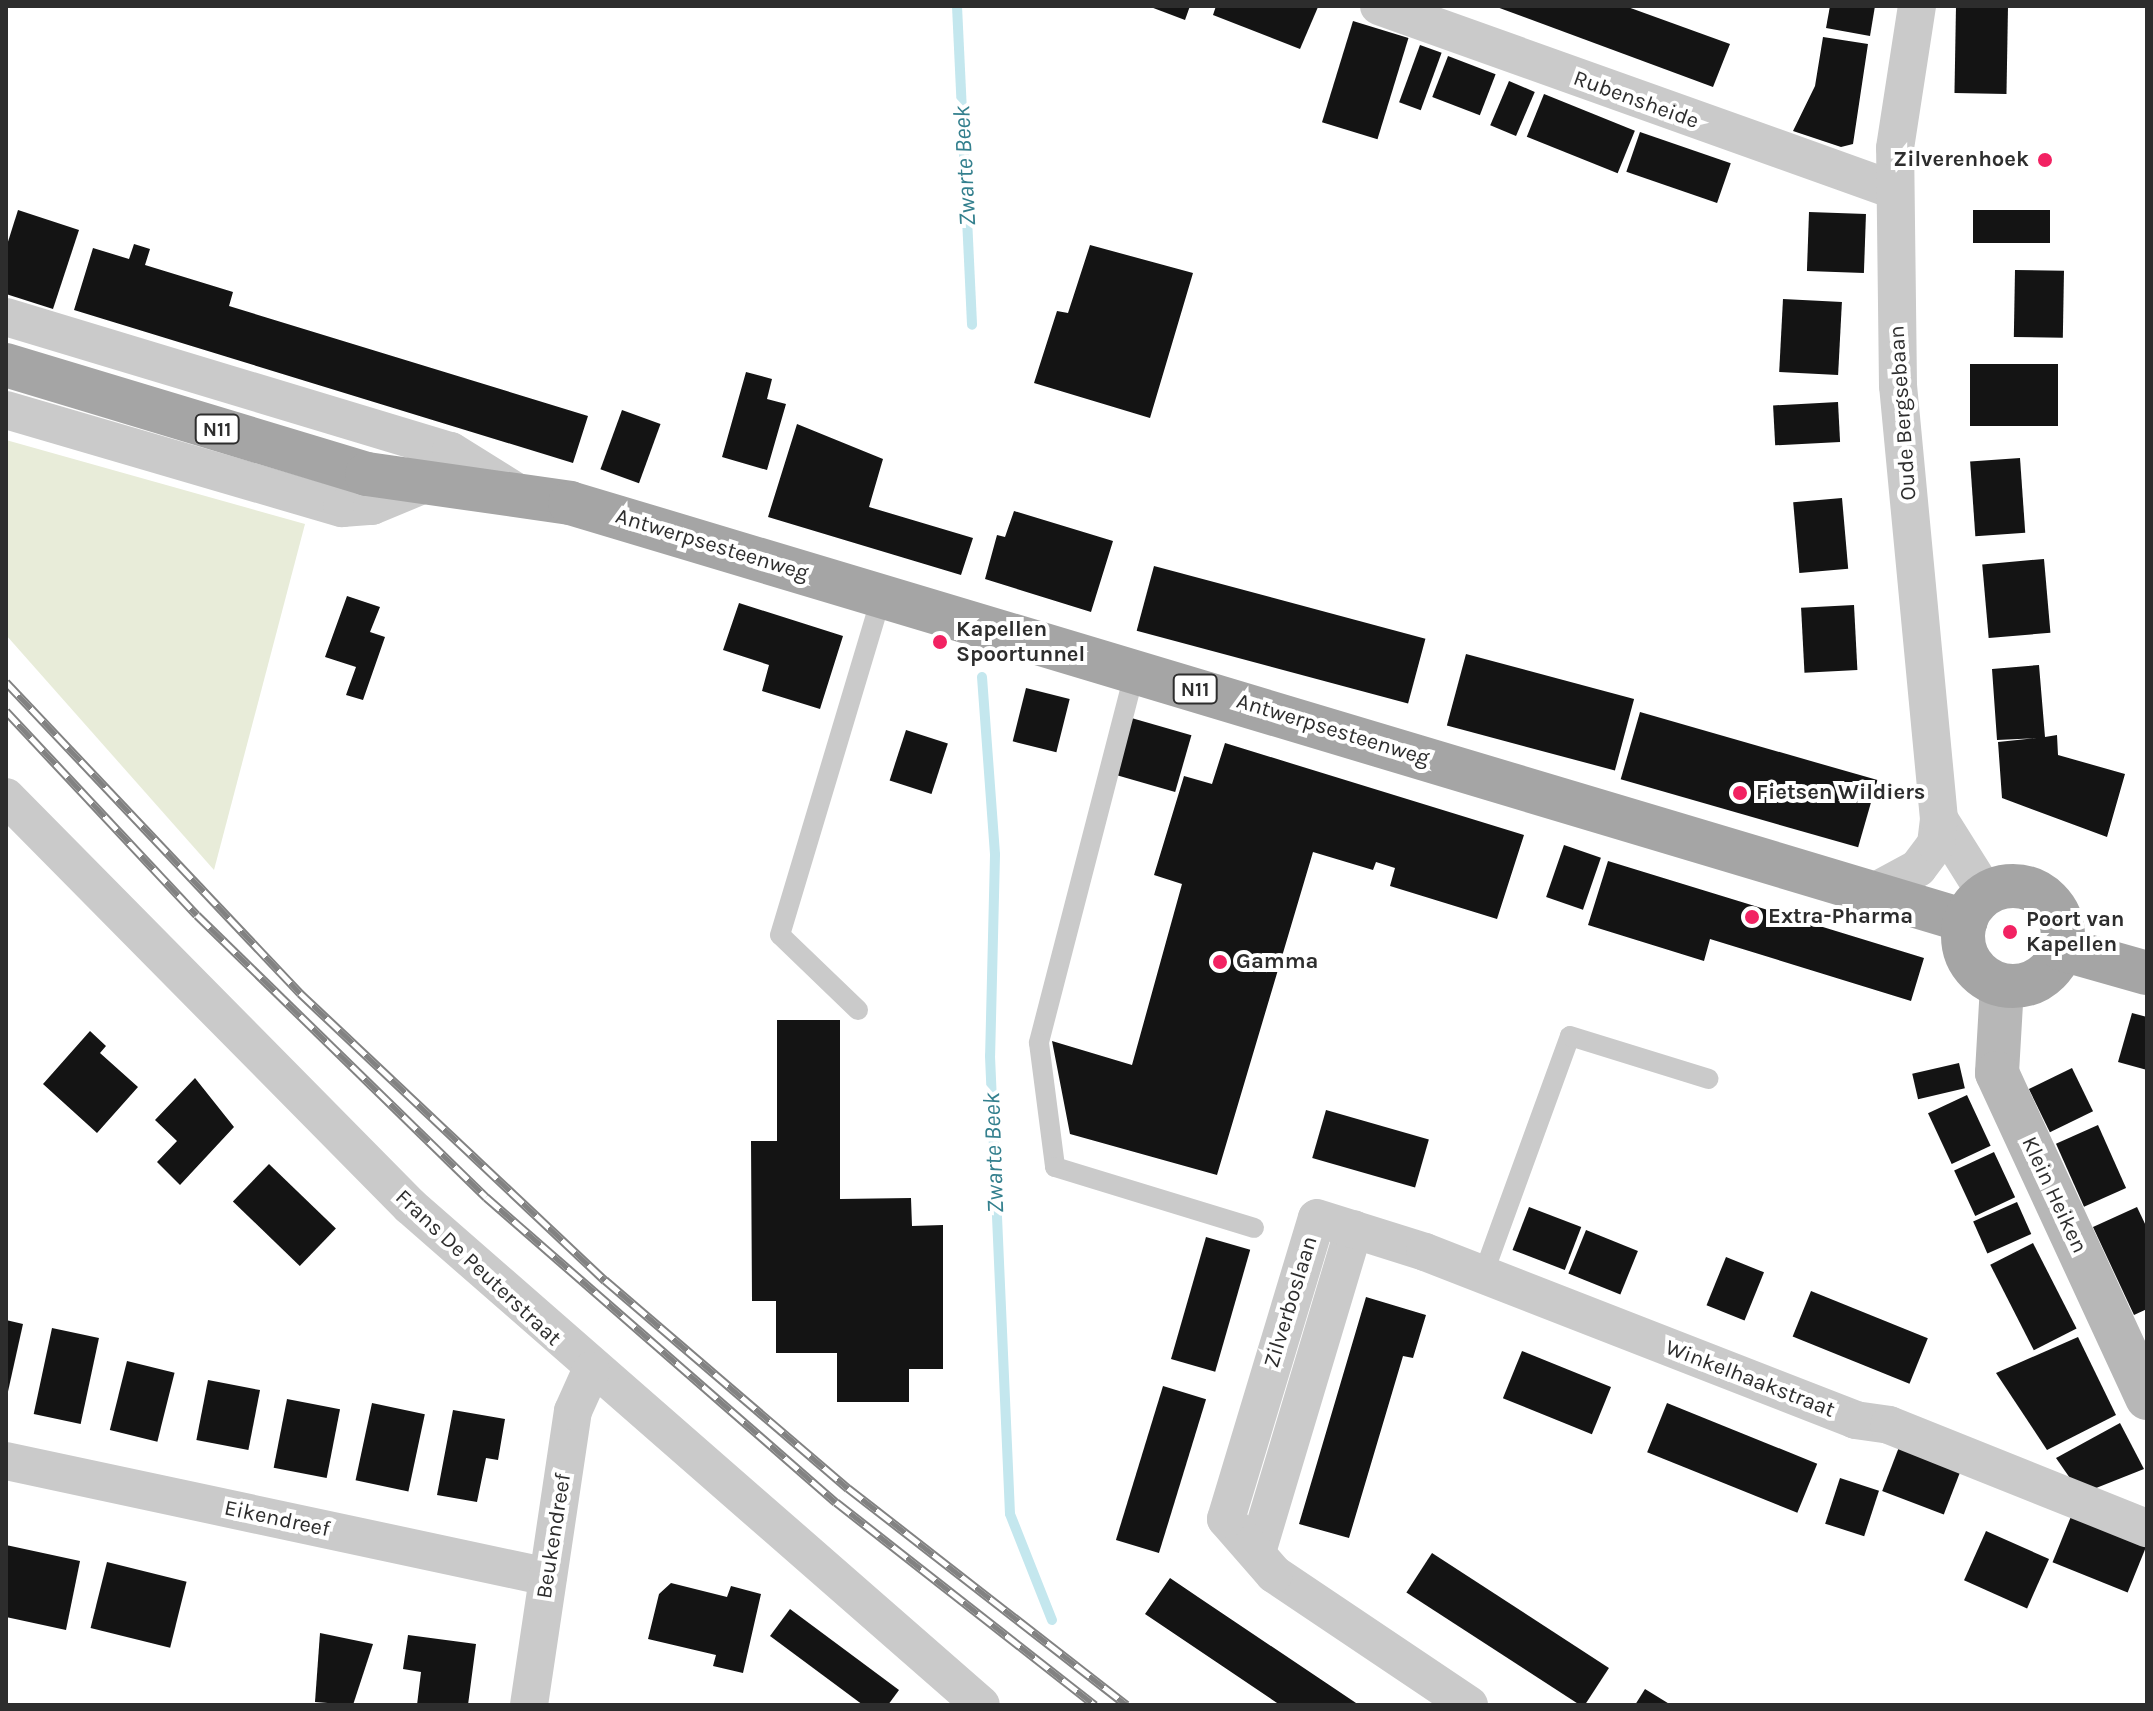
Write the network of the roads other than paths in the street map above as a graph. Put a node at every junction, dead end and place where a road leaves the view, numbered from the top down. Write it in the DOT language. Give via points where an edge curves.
graph roads {
  1 [pos="1379,6"];
  2 [pos="1917,6"];
  3 [pos="1894,190"];
  4 [pos="6,317"];
  5 [pos="6,365"];
  6 [pos="6,410"];
  7 [pos="432,481"];
  8 [pos="515,491"];
  9 [pos="882,595"];
  10 [pos="1135,671"];
  11 [pos="6,797"];
  12 [pos="1939,819"];
  13 [pos="1874,892"];
  14 [pos="1976,907"];
  15 [pos="2062,949"];
  16 [pos="2147,973"];
  17 [pos="2002,986"];
  18 [pos="858,1010"];
  19 [pos="1709,1079"];
  20 [pos="1254,1228"];
  21 [pos="1354,1229"];
  22 [pos="1483,1275"];
  23 [pos="591,1371"];
  24 [pos="2147,1398"];
  25 [pos="6,1461"];
  26 [pos="2147,1528"];
  27 [pos="548,1577"];
  28 [pos="529,1705"];
  29 [pos="981,1705"];
  30 [pos="1469,1705"];
  1 -- 3 [label="street, Rubensheide"];
  2 -- 3 [label="street, Oude Bergsebaan"];
  3 -- 12 [label="street, Oude Bergsebaan" via="1898,386"];
  4 -- 8 [label="street, Antwerpsesteenweg" via="451,451"];
  5 -- 7 [label="main road, Antwerpsesteenweg / N11" via="367,474"];
  6 -- 7 [label="street, Antwerpsesteenweg" via="342,508 372,506"];
  7 -- 8 [label="main road, Antwerpsesteenweg / N11"];
  8 -- 9 [label="main road, Antwerpsesteenweg / N11"];
  9 -- 10 [label="main road, Antwerpsesteenweg / N11"];
  9 -- 18 [label="lane" via="780,935"];
  10 -- 13 [label="main road, Antwerpsesteenweg / N11"];
  10 -- 20 [label="lane" via="1039,1043 1055,1167"];
  11 -- 23 [label="street, Frans De Peuterstraat" via="279,1078"];
  12 -- 13 [label="street, Oude Bergsebaan" via="1936,844 1918,868"];
  12 -- 14 [label="street, Oude Bergsebaan"];
  13 -- 14 [label="main road, Antwerpsesteenweg / N11"];
  14 -- 15 [label="main road, N11" via="2015,886 2042,896 2060,919"];
  14 -- 17 [label="main road" via="1974,968"];
  15 -- 16 [label="main road"];
  15 -- 17 [label="main road" via="2033,983"];
  17 -- 24 [label="street, Klein Heiken" via="1997,1073"];
  19 -- 22 [label="lane" via="1570,1036"];
  21 -- 22 [label="street, Winkelhaakstraat"];
  21 -- 30 [label="street, Zilverboslaan" via="1257,1552 1274,1574"];
  22 -- 26 [label="street, Winkelhaakstraat"];
  23 -- 27 [label="street, Beukendreef" via="573,1411"];
  23 -- 29 [label="street, Frans De Peuterstraat"];
  25 -- 27 [label="street, Eikendreef"];
  27 -- 28 [label="street, Beukendreef"];
}
